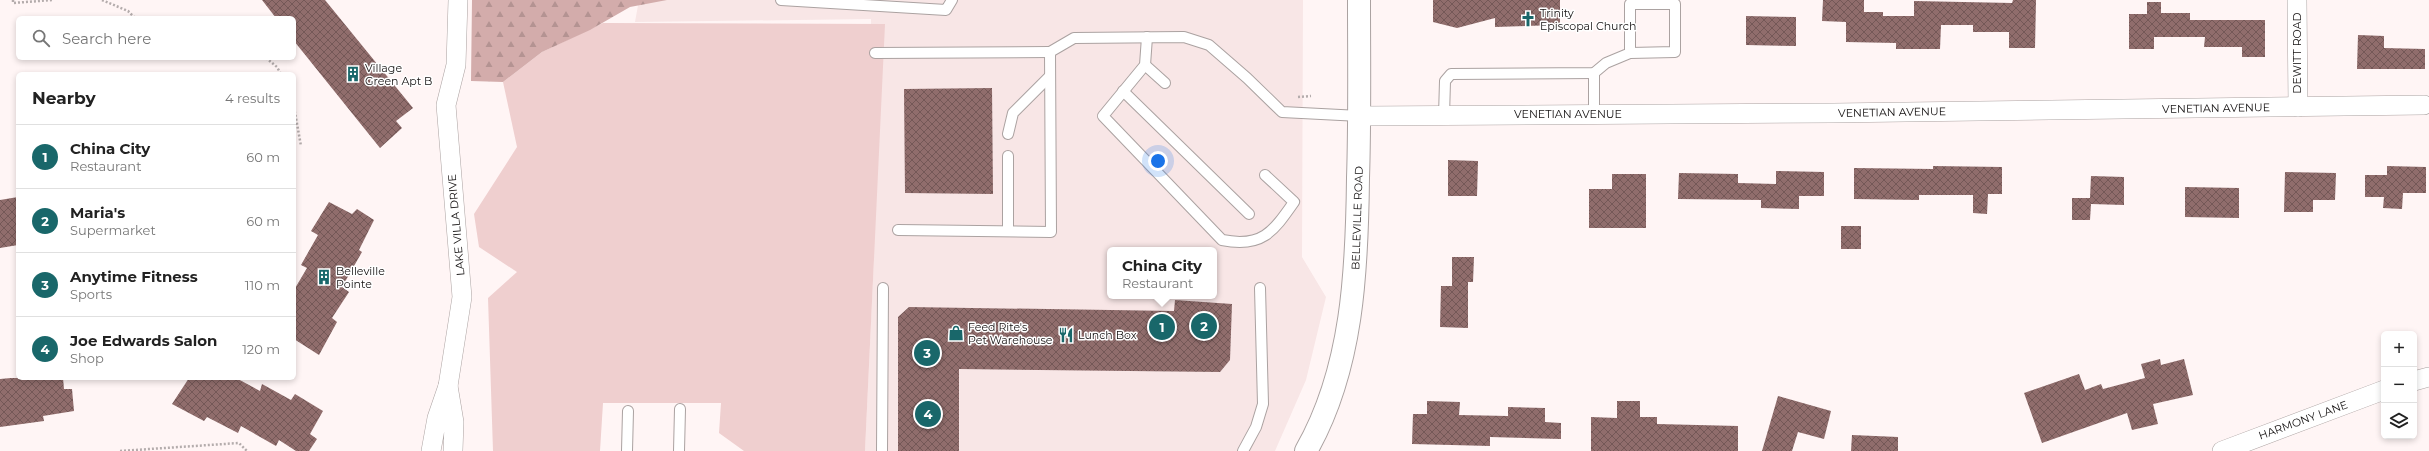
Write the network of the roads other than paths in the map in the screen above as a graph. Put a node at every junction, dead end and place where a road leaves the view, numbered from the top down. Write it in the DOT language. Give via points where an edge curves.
graph roads {
  1 [pos="458,0"];
  2 [pos="781,0"];
  3 [pos="952,0"];
  4 [pos="1359,0"];
  5 [pos="2297,0"];
  6 [pos="1147,37"];
  7 [pos="1050,52"];
  8 [pos="875,53"];
  9 [pos="1630,53"];
  10 [pos="1145,65"];
  11 [pos="1594,73"];
  12 [pos="1050,76"];
  13 [pos="1165,83"];
  14 [pos="1123,91"];
  15 [pos="2424,105"];
  16 [pos="2298,107"];
  17 [pos="1594,114"];
  18 [pos="1360,116"];
  19 [pos="1444,116"];
  20 [pos="1008,134"];
  21 [pos="1008,156"];
  22 [pos="1265,174"];
  23 [pos="1249,214"];
  24 [pos="898,230"];
  25 [pos="1008,231"];
  26 [pos="883,288"];
  27 [pos="1260,288"];
  28 [pos="2429,377"];
  29 [pos="2417,380"];
  30 [pos="448,386"];
  31 [pos="2381,391"];
  32 [pos="680,409"];
  33 [pos="628,411"];
  34 [pos="431,451"];
  35 [pos="453,451"];
  36 [pos="627,451"];
  37 [pos="679,451"];
  38 [pos="882,451"];
  39 [pos="1243,451"];
  40 [pos="1306,451"];
  41 [pos="2222,451"];
  1 -- 30 [label="street, LAKE VILLA DRIVE" via="456,65 446,105 462,297"];
  2 -- 3 [label="lane" via="946,10"];
  4 -- 18 [label="main road, BELLEVILLE ROAD"];
  5 -- 16 [label="street, DEWITT ROAD"];
  6 -- 7 [label="lane" via="1074,38"];
  6 -- 10 [label="lane"];
  6 -- 18 [label="lane" via="1184,37 1209,45 1282,112"];
  7 -- 8 [label="lane"];
  7 -- 12 [label="lane"];
  9 -- 9 [label="lane" via="1675,52 1674,4 1630,4"];
  9 -- 11 [label="lane" via="1606,63"];
  10 -- 13 [label="lane"];
  10 -- 14 [label="lane"];
  11 -- 17 [label="lane"];
  11 -- 19 [label="lane" via="1451,74 1445,81"];
  12 -- 20 [label="lane" via="1013,113"];
  12 -- 25 [label="lane" via="1051,232"];
  14 -- 22 [label="lane" via="1103,116 1222,240 1239,243 1258,241 1280,223 1294,202"];
  14 -- 23 [label="lane"];
  15 -- 16 [label="street, VENETIAN AVENUE"];
  16 -- 17 [label="street, VENETIAN AVENUE"];
  17 -- 19 [label="street, VENETIAN AVENUE"];
  18 -- 19 [label="street, VENETIAN AVENUE"];
  18 -- 40 [label="main road, BELLEVILLE ROAD" via="1357,256 1349,323 1328,401"];
  21 -- 25 [label="lane"];
  24 -- 25 [label="lane"];
  26 -- 38 [label="lane"];
  27 -- 39 [label="lane" via="1263,404 1256,427"];
  28 -- 29 [label="street"];
  30 -- 34 [label="street, LAKE VILLA DRIVE" via="437,418"];
  30 -- 35 [label="street, LAKE VILLA DRIVE" via="454,422"];
  31 -- 41 [label="street, HARMONY LANE"];
  32 -- 37 [label="lane"];
  33 -- 36 [label="lane"];
}
